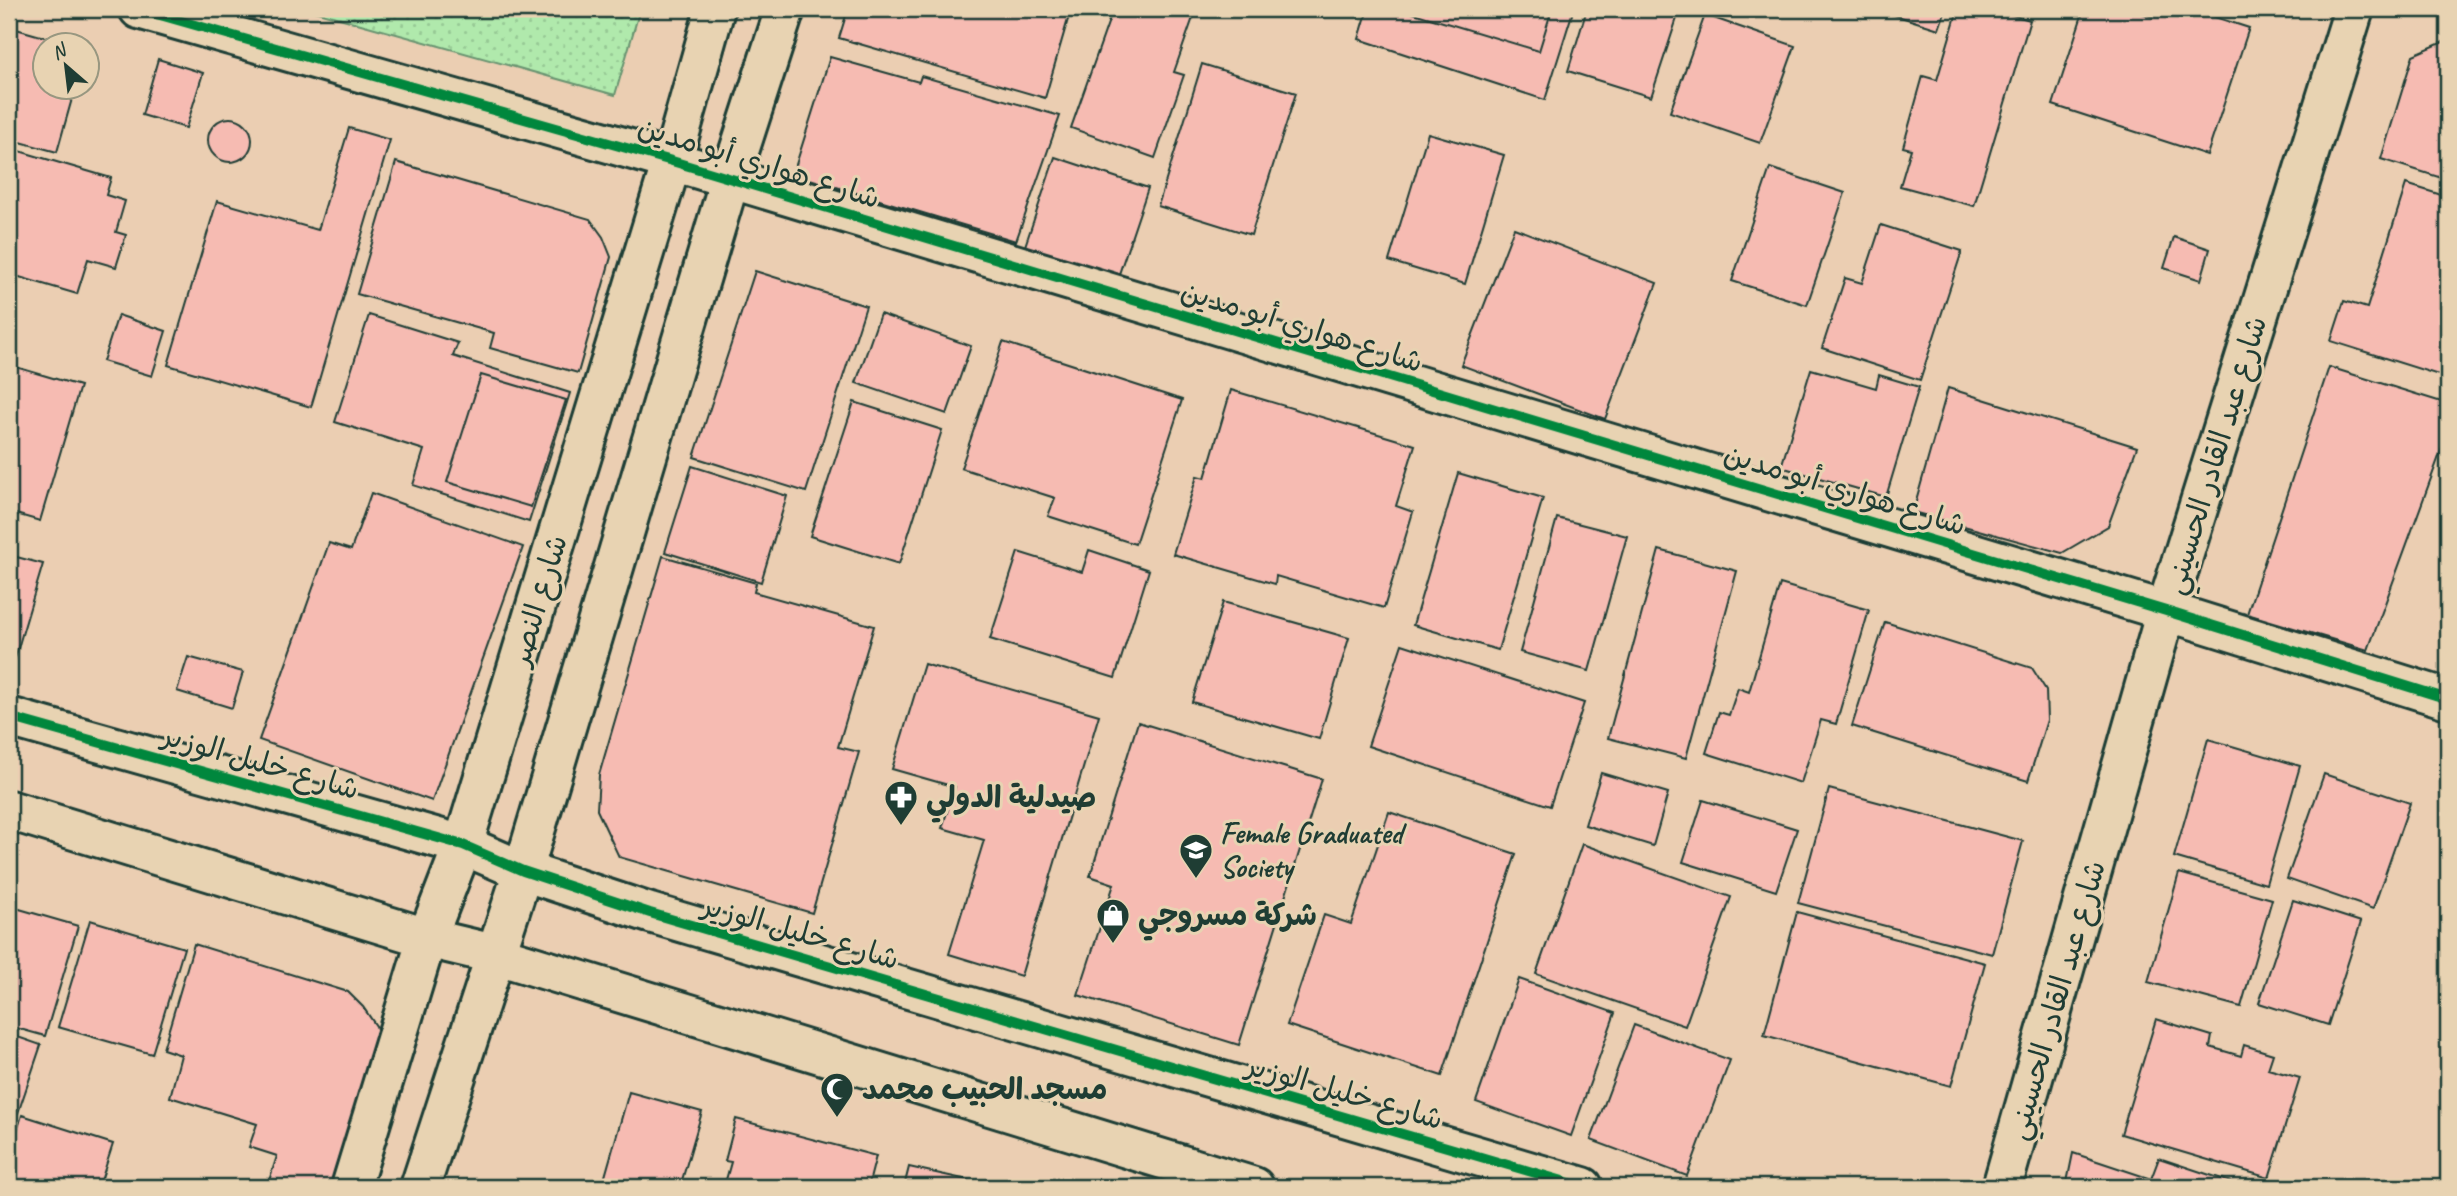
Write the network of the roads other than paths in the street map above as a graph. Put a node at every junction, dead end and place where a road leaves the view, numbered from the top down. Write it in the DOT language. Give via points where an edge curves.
graph roads {
  1 [pos="139,9"];
  2 [pos="715,9"];
  3 [pos="785,9"];
  4 [pos="2354,9"];
  5 [pos="672,161"];
  6 [pos="730,179"];
  7 [pos="2166,611"];
  8 [pos="2448,699"];
  9 [pos="9,717"];
  10 [pos="9,810"];
  11 [pos="463,845"];
  12 [pos="523,871"];
  13 [pos="427,938"];
  14 [pos="494,954"];
  15 [pos="351,1187"];
  16 [pos="420,1187"];
  17 [pos="1254,1187"];
  18 [pos="1583,1187"];
  19 [pos="2002,1187"];
  1 -- 5 [label="street, شارع هواري أبو مدين"];
  2 -- 5 [label="street, شارع النصر"];
  3 -- 6 [label="street"];
  4 -- 7 [label="street, شارع عبد القادر الحسيني"];
  5 -- 6 [label="street, شارع هواري أبو مدين"];
  5 -- 11 [label="street, شارع النصر"];
  6 -- 7 [label="street, شارع هواري أبو مدين"];
  6 -- 12 [label="street"];
  7 -- 8 [label="street, شارع هواري أبو مدين"];
  7 -- 19 [label="street, شارع عبد القادر الحسيني"];
  9 -- 11 [label="street, شارع خليل الوزير"];
  10 -- 13 [label="street"];
  11 -- 12 [label="street, شارع خليل الوزير"];
  11 -- 13 [label="street, شارع النصر"];
  12 -- 14 [label="street"];
  12 -- 18 [label="street, شارع خليل الوزير" via="650,913"];
  13 -- 14 [label="street"];
  13 -- 15 [label="street, شارع النصر"];
  14 -- 16 [label="street"];
  14 -- 17 [label="street"];
}
